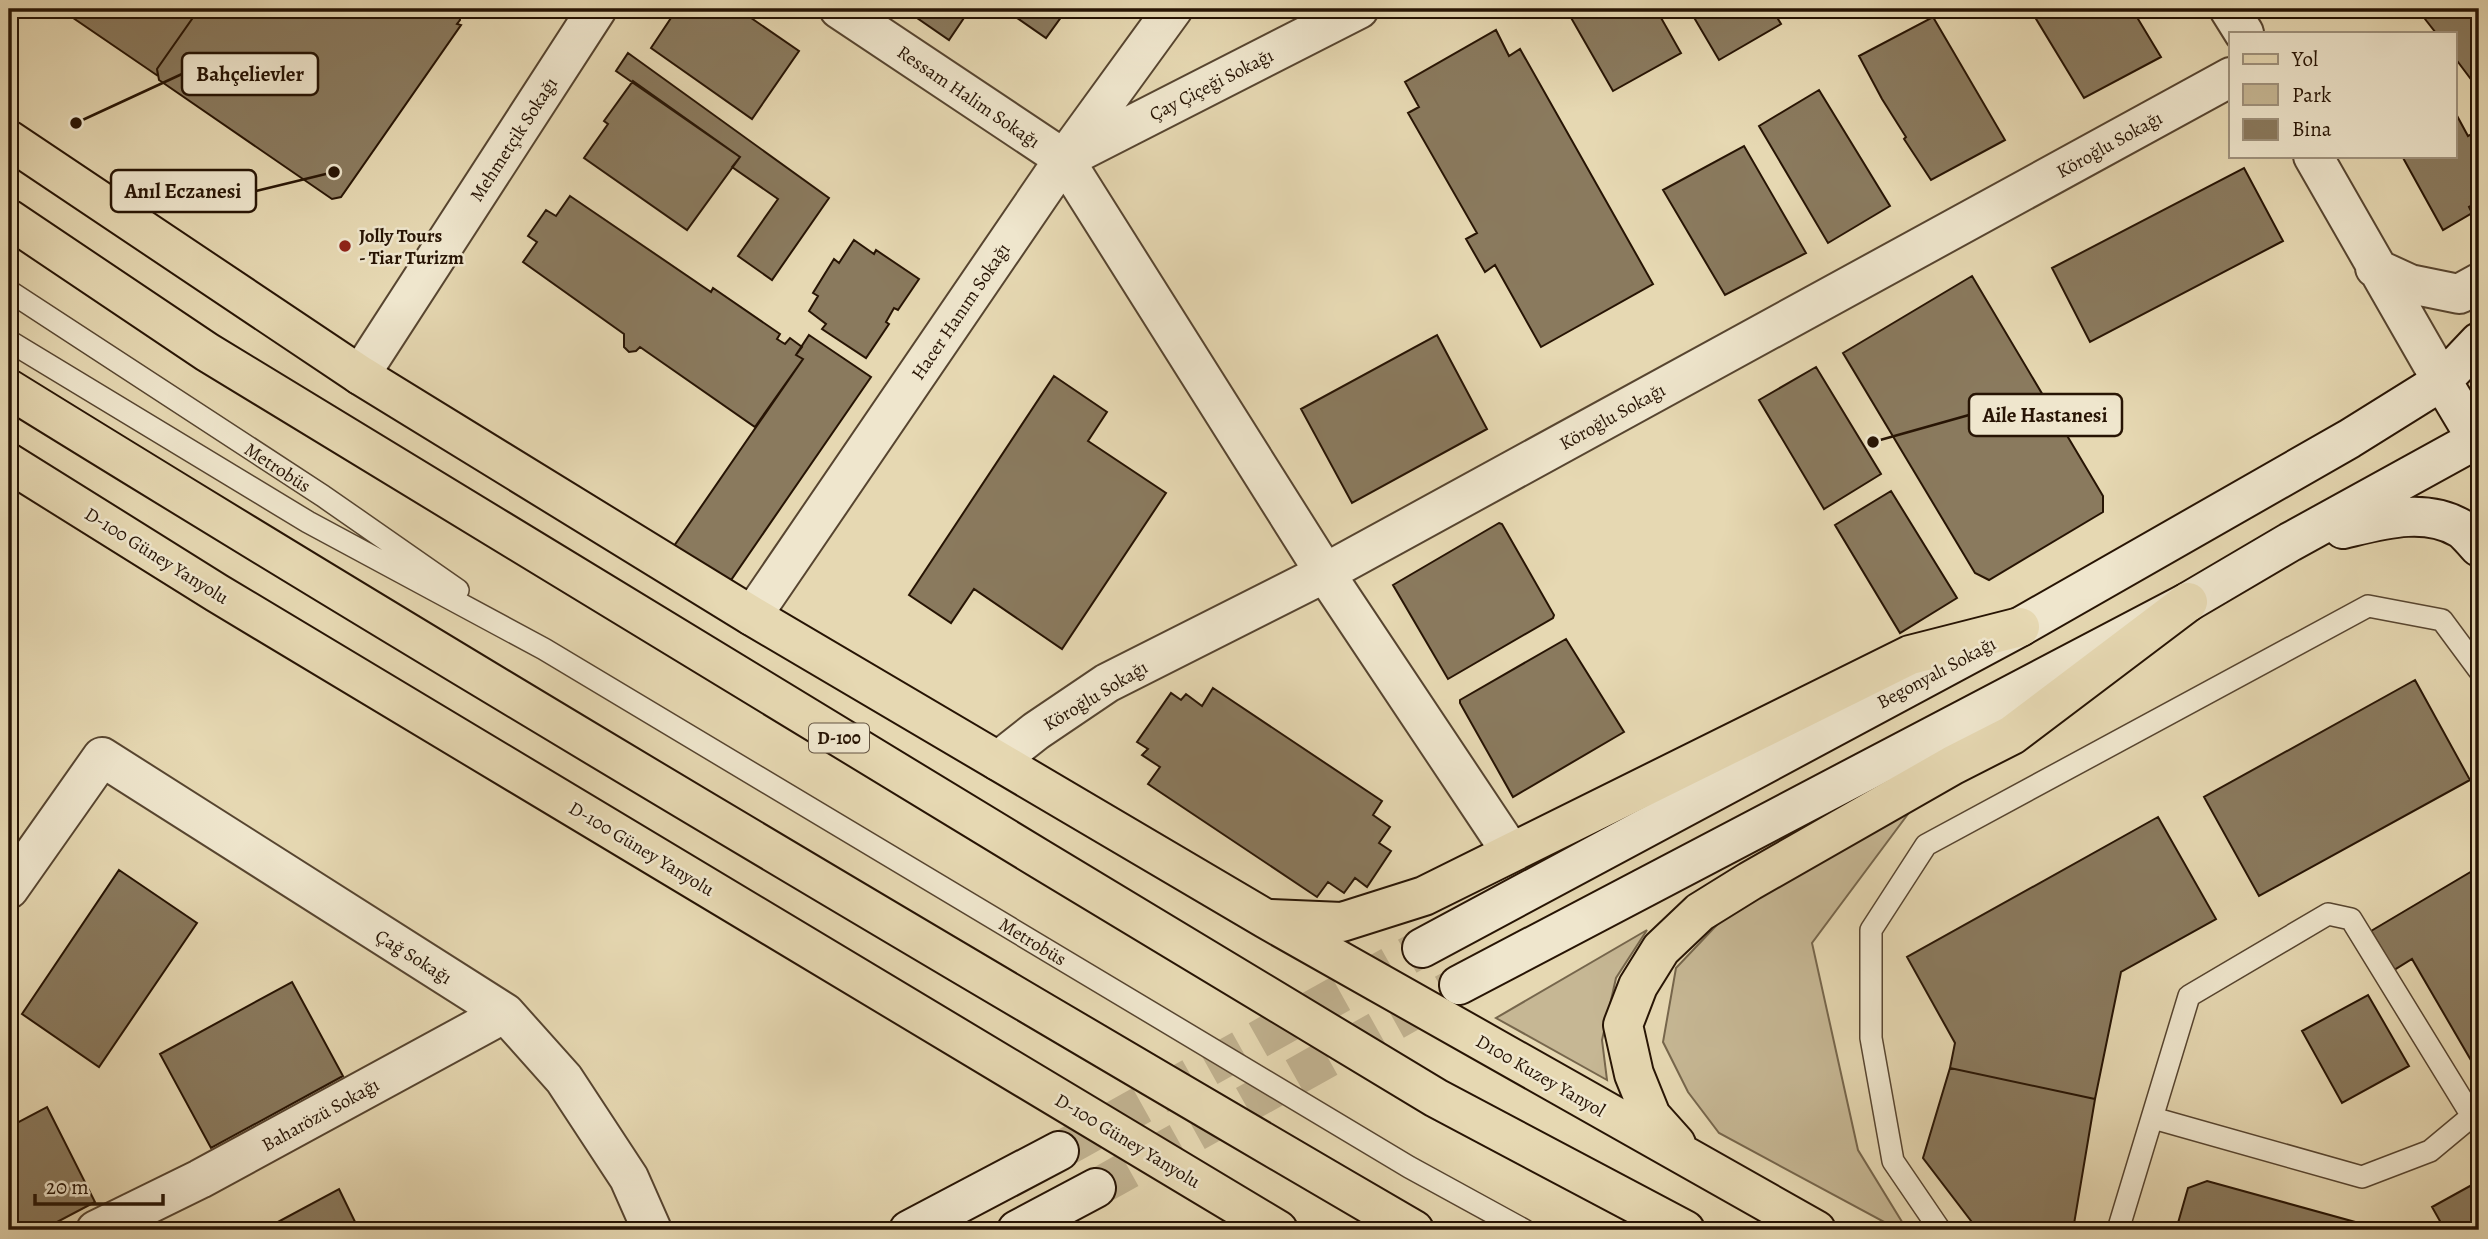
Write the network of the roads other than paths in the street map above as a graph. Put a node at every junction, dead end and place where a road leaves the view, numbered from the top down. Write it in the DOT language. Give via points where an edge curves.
graph roads {
  1 [pos="597,9"];
  2 [pos="839,9"];
  3 [pos="1172,9"];
  4 [pos="1359,9"];
  5 [pos="2229,9"];
  6 [pos="2243,32"];
  7 [pos="2229,78"];
  8 [pos="9,140"];
  9 [pos="2314,158"];
  10 [pos="1063,159"];
  11 [pos="9,219"];
  12 [pos="2375,268"];
  13 [pos="2479,283"];
  14 [pos="9,291"];
  15 [pos="9,341"];
  16 [pos="2479,342"];
  17 [pos="360,375"];
  18 [pos="2441,381"];
  19 [pos="9,389"];
  20 [pos="2479,437"];
  21 [pos="9,463"];
  22 [pos="2290,542"];
  23 [pos="2479,547"];
  24 [pos="1325,573"];
  25 [pos="2188,602"];
  26 [pos="752,616"];
  27 [pos="2020,627"];
  28 [pos="544,649"];
  29 [pos="2479,670"];
  30 [pos="998,761"];
  31 [pos="1511,852"];
  32 [pos="9,888"];
  33 [pos="1266,919"];
  34 [pos="1422,948"];
  35 [pos="1459,985"];
  36 [pos="505,1013"];
  37 [pos="2153,1118"];
  38 [pos="1059,1151"];
  39 [pos="1689,1158"];
  40 [pos="1096,1188"];
  41 [pos="1226,1198"];
  42 [pos="96,1230"];
  43 [pos="652,1230"];
  44 [pos="909,1230"];
  45 [pos="1017,1230"];
  46 [pos="1261,1230"];
  47 [pos="1278,1230"];
  48 [pos="1414,1230"];
  49 [pos="1524,1230"];
  50 [pos="1685,1230"];
  51 [pos="1816,1230"];
  52 [pos="1940,1230"];
  53 [pos="2118,1230"];
  1 -- 17 [label="street, Mehmetçik Sokağı"];
  2 -- 10 [label="street, Ressam Halim Sokağı"];
  3 -- 10 [label="street, Hacer Hanım Sokağı"];
  4 -- 10 [label="street, Çay Çiçeği Sokağı"];
  5 -- 6 [label="street"];
  7 -- 24 [label="street, Köroğlu Sokağı"];
  8 -- 17 [label="main road, D100 Kuzey Yanyol"];
  9 -- 12 [label="street"];
  10 -- 24 [label="street"];
  10 -- 26 [label="street, Hacer Hanım Sokağı"];
  11 -- 50 [label="main road, D-100" via="207,352 1051,866 1436,1098"];
  12 -- 13 [label="street" via="2410,284 2459,294"];
  12 -- 18 [label="street"];
  14 -- 28 [label="lane, Metrobüs" via="323,496"];
  15 -- 28 [label="lane, Metrobüs" via="308,522"];
  16 -- 18 [label="street, Begonyalı Sokağı"];
  17 -- 26 [label="main road, D100 Kuzey Yanyol"];
  18 -- 20 [label="street"];
  18 -- 27 [label="street, Begonyalı Sokağı" via="2349,439"];
  19 -- 48 [label="main road" via="261,545"];
  20 -- 22 [label="street"];
  21 -- 41 [label="main road, D-100 Güney Yanyolu" via="217,593"];
  22 -- 23 [label="street" via="2395,517 2434,517 2462,529"];
  22 -- 25 [label="street"];
  24 -- 30 [label="street, Köroğlu Sokağı" via="1107,683"];
  24 -- 31 [label="street"];
  25 -- 35 [label="street"];
  25 -- 39 [label="main road" via="2012,736 1750,881 1700,912 1661,949 1638,986 1623,1026 1634,1074 1651,1116"];
  26 -- 30 [label="main road, D100 Kuzey Yanyol"];
  27 -- 31 [label="main road" via="1910,654"];
  27 -- 34 [label="street, Begonyalı Sokağı"];
  28 -- 49 [label="lane, Metrobüs" via="1409,1167"];
  29 -- 52 [label="lane" via="2442,620 2368,606 1926,845 1871,930 1871,1038 1893,1161"];
  30 -- 33 [label="main road, D100 Kuzey Yanyol"];
  31 -- 33 [label="main road" via="1424,896 1342,922"];
  32 -- 36 [label="street, Çağ Sokağı" via="102,757"];
  33 -- 39 [label="main road, D100 Kuzey Yanyol"];
  36 -- 42 [label="street, Baharözü Sokağı" via="200,1179"];
  36 -- 43 [label="street, Çağ Sokağı" via="564,1080 628,1178"];
  37 -- 37 [label="lane" via="2362,1177 2430,1151 2472,1116 2351,919 2328,914 2189,996"];
  37 -- 53 [label="lane"];
  38 -- 44 [label="street"];
  39 -- 51 [label="main road, D100 Kuzey Yanyol"];
  40 -- 45 [label="street"];
  41 -- 46 [label="main road"];
  41 -- 47 [label="main road, D-100 Güney Yanyolu"];
}
